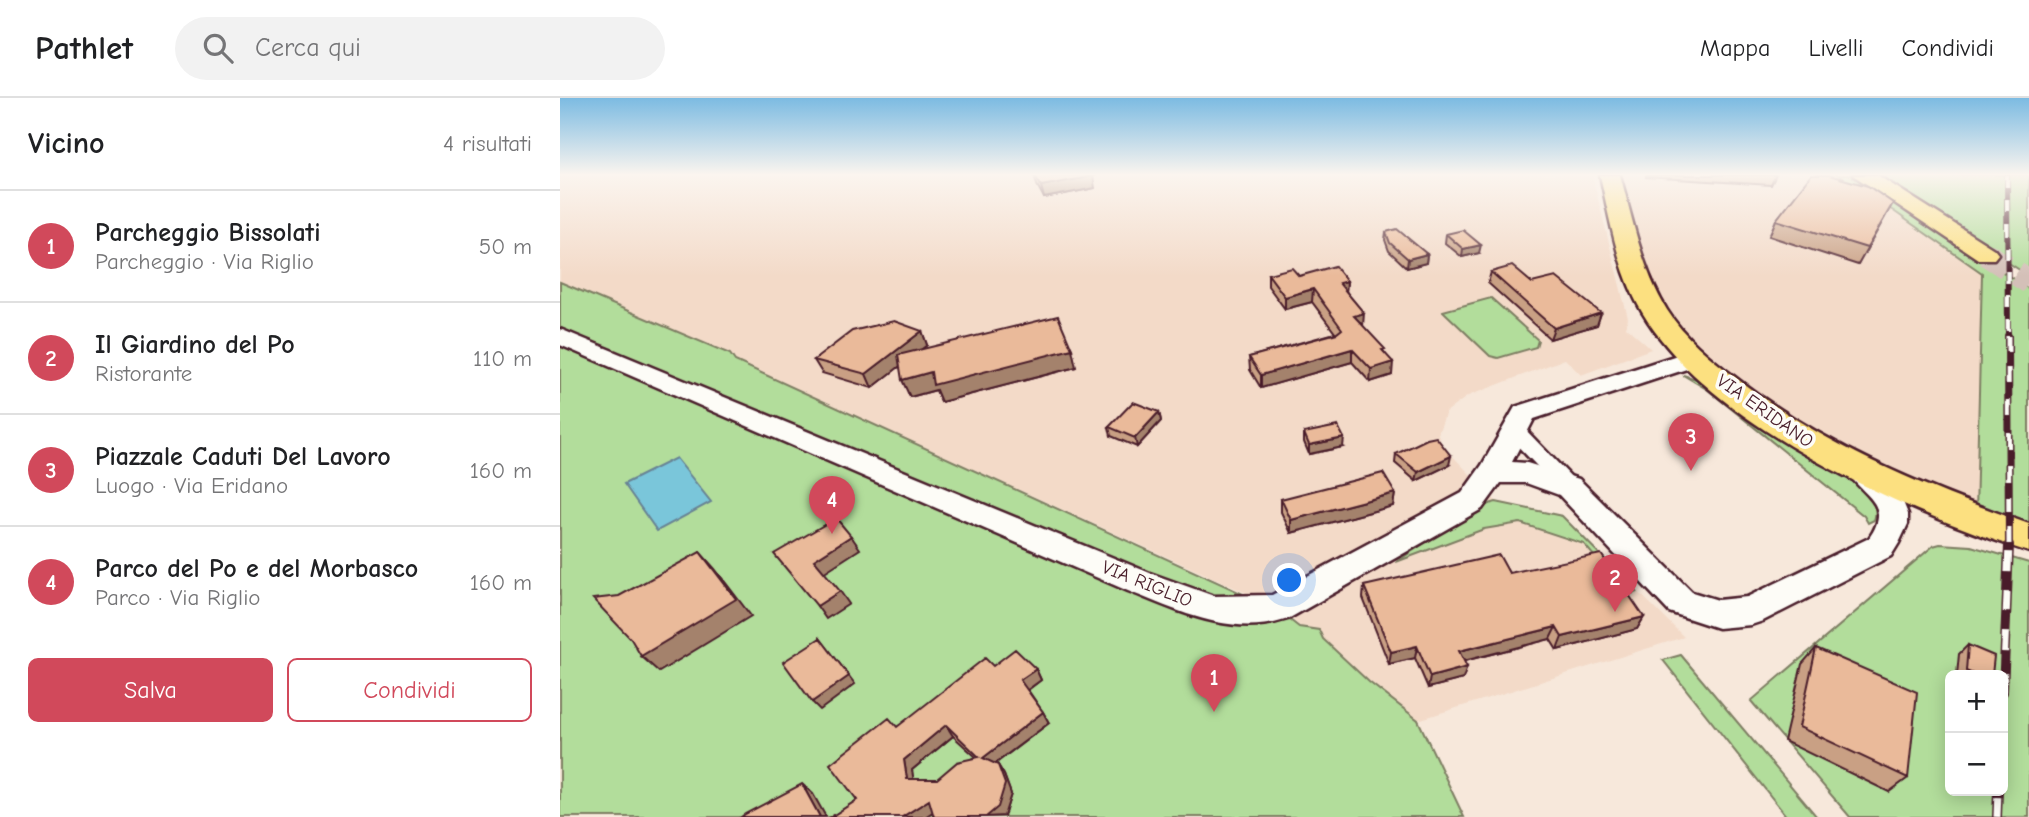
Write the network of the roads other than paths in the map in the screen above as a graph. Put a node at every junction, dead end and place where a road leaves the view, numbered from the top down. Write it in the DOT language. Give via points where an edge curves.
graph roads {
  1 [pos="1620,209"];
  2 [pos="1915,209"];
  3 [pos="1986,254"];
  4 [pos="560,337"];
  5 [pos="1693,358"];
  6 [pos="1515,430"];
  7 [pos="1860,470"];
  8 [pos="1493,472"];
  9 [pos="1569,487"];
  10 [pos="2029,538"];
  1 -- 5 [label="main road, VIA ERIDANO" via="1649,301"];
  2 -- 3 [label="main road"];
  4 -- 8 [label="street, VIA RIGLIO" via="1214,610 1276,609 1472,501"];
  5 -- 6 [label="street, VIA RIGLIO" via="1524,413"];
  5 -- 7 [label="main road, VIA ERIDANO" via="1751,406"];
  6 -- 8 [label="street, VIA RIGLIO"];
  6 -- 9 [label="street"];
  7 -- 9 [label="street" via="1892,507 1892,533 1880,547 1751,611 1718,614 1681,602"];
  7 -- 10 [label="main road, VIA ERIDANO"];
  8 -- 9 [label="street" via="1527,472"];
}
